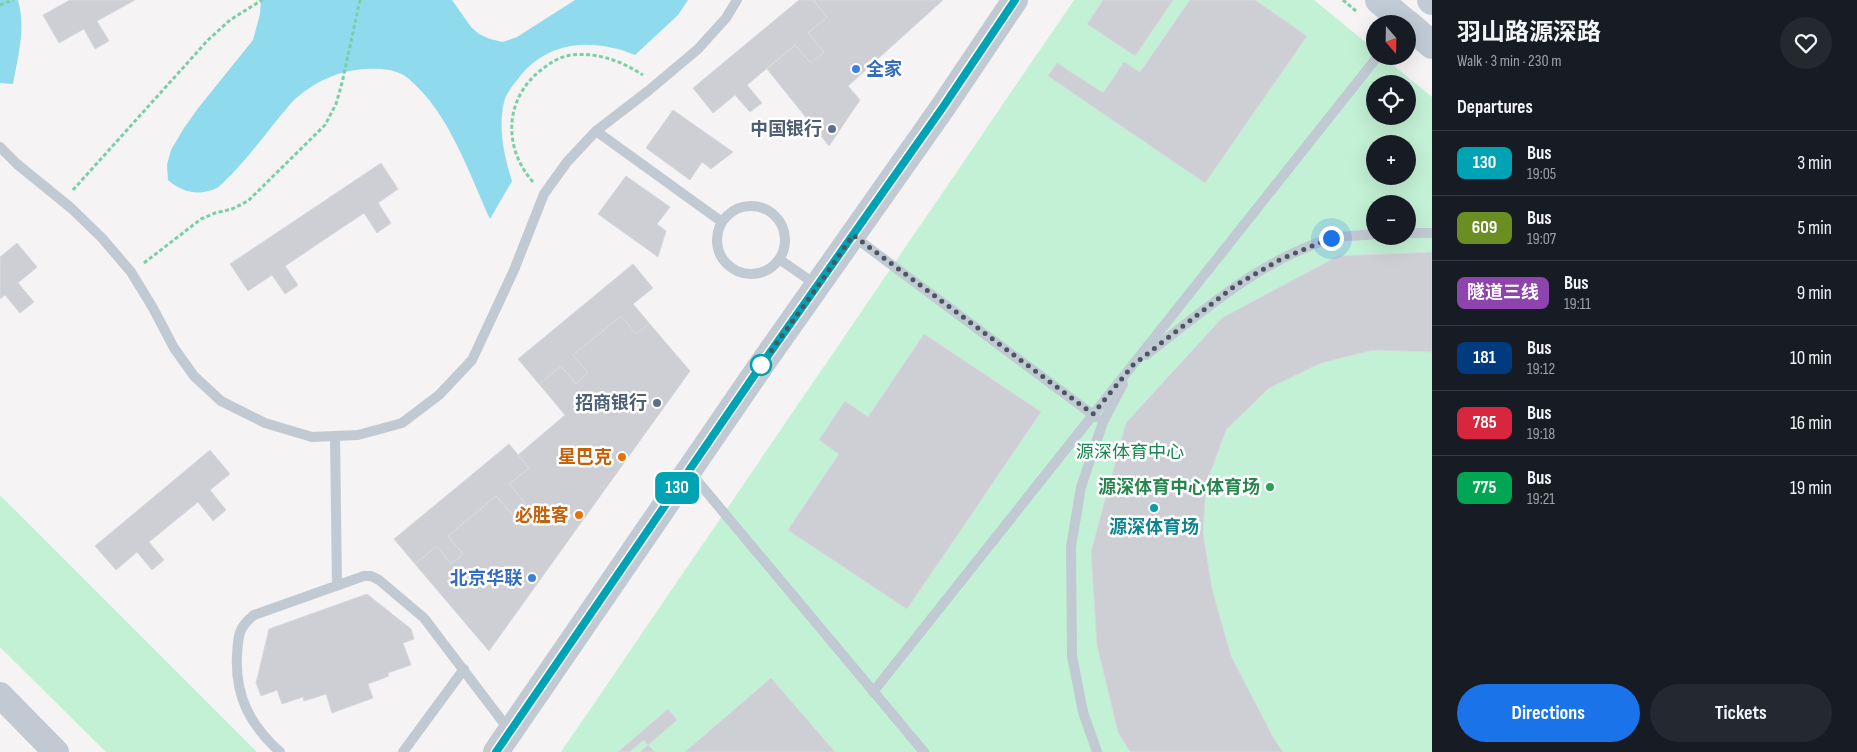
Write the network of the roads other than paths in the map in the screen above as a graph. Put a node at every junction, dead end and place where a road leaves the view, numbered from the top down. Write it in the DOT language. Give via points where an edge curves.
graph roads {
  1 [pos="737,0"];
  2 [pos="1015,0"];
  3 [pos="1378,0"];
  4 [pos="1396,15"];
  5 [pos="1416,31"];
  6 [pos="1432,45"];
  7 [pos="1371,65"];
  8 [pos="596,131"];
  9 [pos="0,146"];
  10 [pos="722,222"];
  11 [pos="1416,233"];
  12 [pos="1432,234"];
  13 [pos="853,235"];
  14 [pos="1366,235"];
  15 [pos="779,259"];
  16 [pos="818,286"];
  17 [pos="1133,365"];
  18 [pos="1093,414"];
  19 [pos="1103,422"];
  20 [pos="335,437"];
  21 [pos="689,470"];
  22 [pos="337,585"];
  23 [pos="464,668"];
  24 [pos="873,692"];
  25 [pos="0,696"];
  26 [pos="503,742"];
  27 [pos="56,752"];
  28 [pos="280,752"];
  29 [pos="403,752"];
  30 [pos="924,752"];
  31 [pos="1097,752"];
  1 -- 8 [label="lane" via="726,18 698,49"];
  2 -- 13 [label="street"];
  3 -- 4 [label="main road"];
  5 -- 6 [label="main road"];
  7 -- 17 [label="lane"];
  8 -- 10 [label="lane"];
  8 -- 20 [label="lane" via="567,162 544,194 514,270 472,360 440,395 402,423 358,435"];
  9 -- 20 [label="lane" via="102,238 131,272 174,348 194,376 221,400 265,422 312,437"];
  10 -- 15 [label="lane" via="718,239 721,256 728,265 749,274 761,273"];
  10 -- 15 [label="lane" via="730,214 749,206 770,212 783,228 784,250"];
  11 -- 12 [label="lane"];
  13 -- 16 [label="street"];
  13 -- 18 [label="lane"];
  14 -- 17 [label="lane" via="1331,238 1281,259 1236,285"];
  15 -- 16 [label="lane"];
  16 -- 21 [label="street"];
  17 -- 18 [label="lane"];
  17 -- 19 [label="lane"];
  18 -- 19 [label="lane"];
  18 -- 24 [label="lane"];
  19 -- 31 [label="lane" via="1081,487 1071,547 1072,656 1083,712"];
  20 -- 22 [label="lane"];
  21 -- 24 [label="lane"];
  21 -- 26 [label="street"];
  22 -- 23 [label="lane" via="364,576 379,580 424,618"];
  22 -- 28 [label="lane" via="254,615 243,624 238,637 236,666 239,694 252,720"];
  23 -- 26 [label="lane"];
  23 -- 29 [label="lane"];
  24 -- 30 [label="lane"];
  25 -- 27 [label="street"];
}
